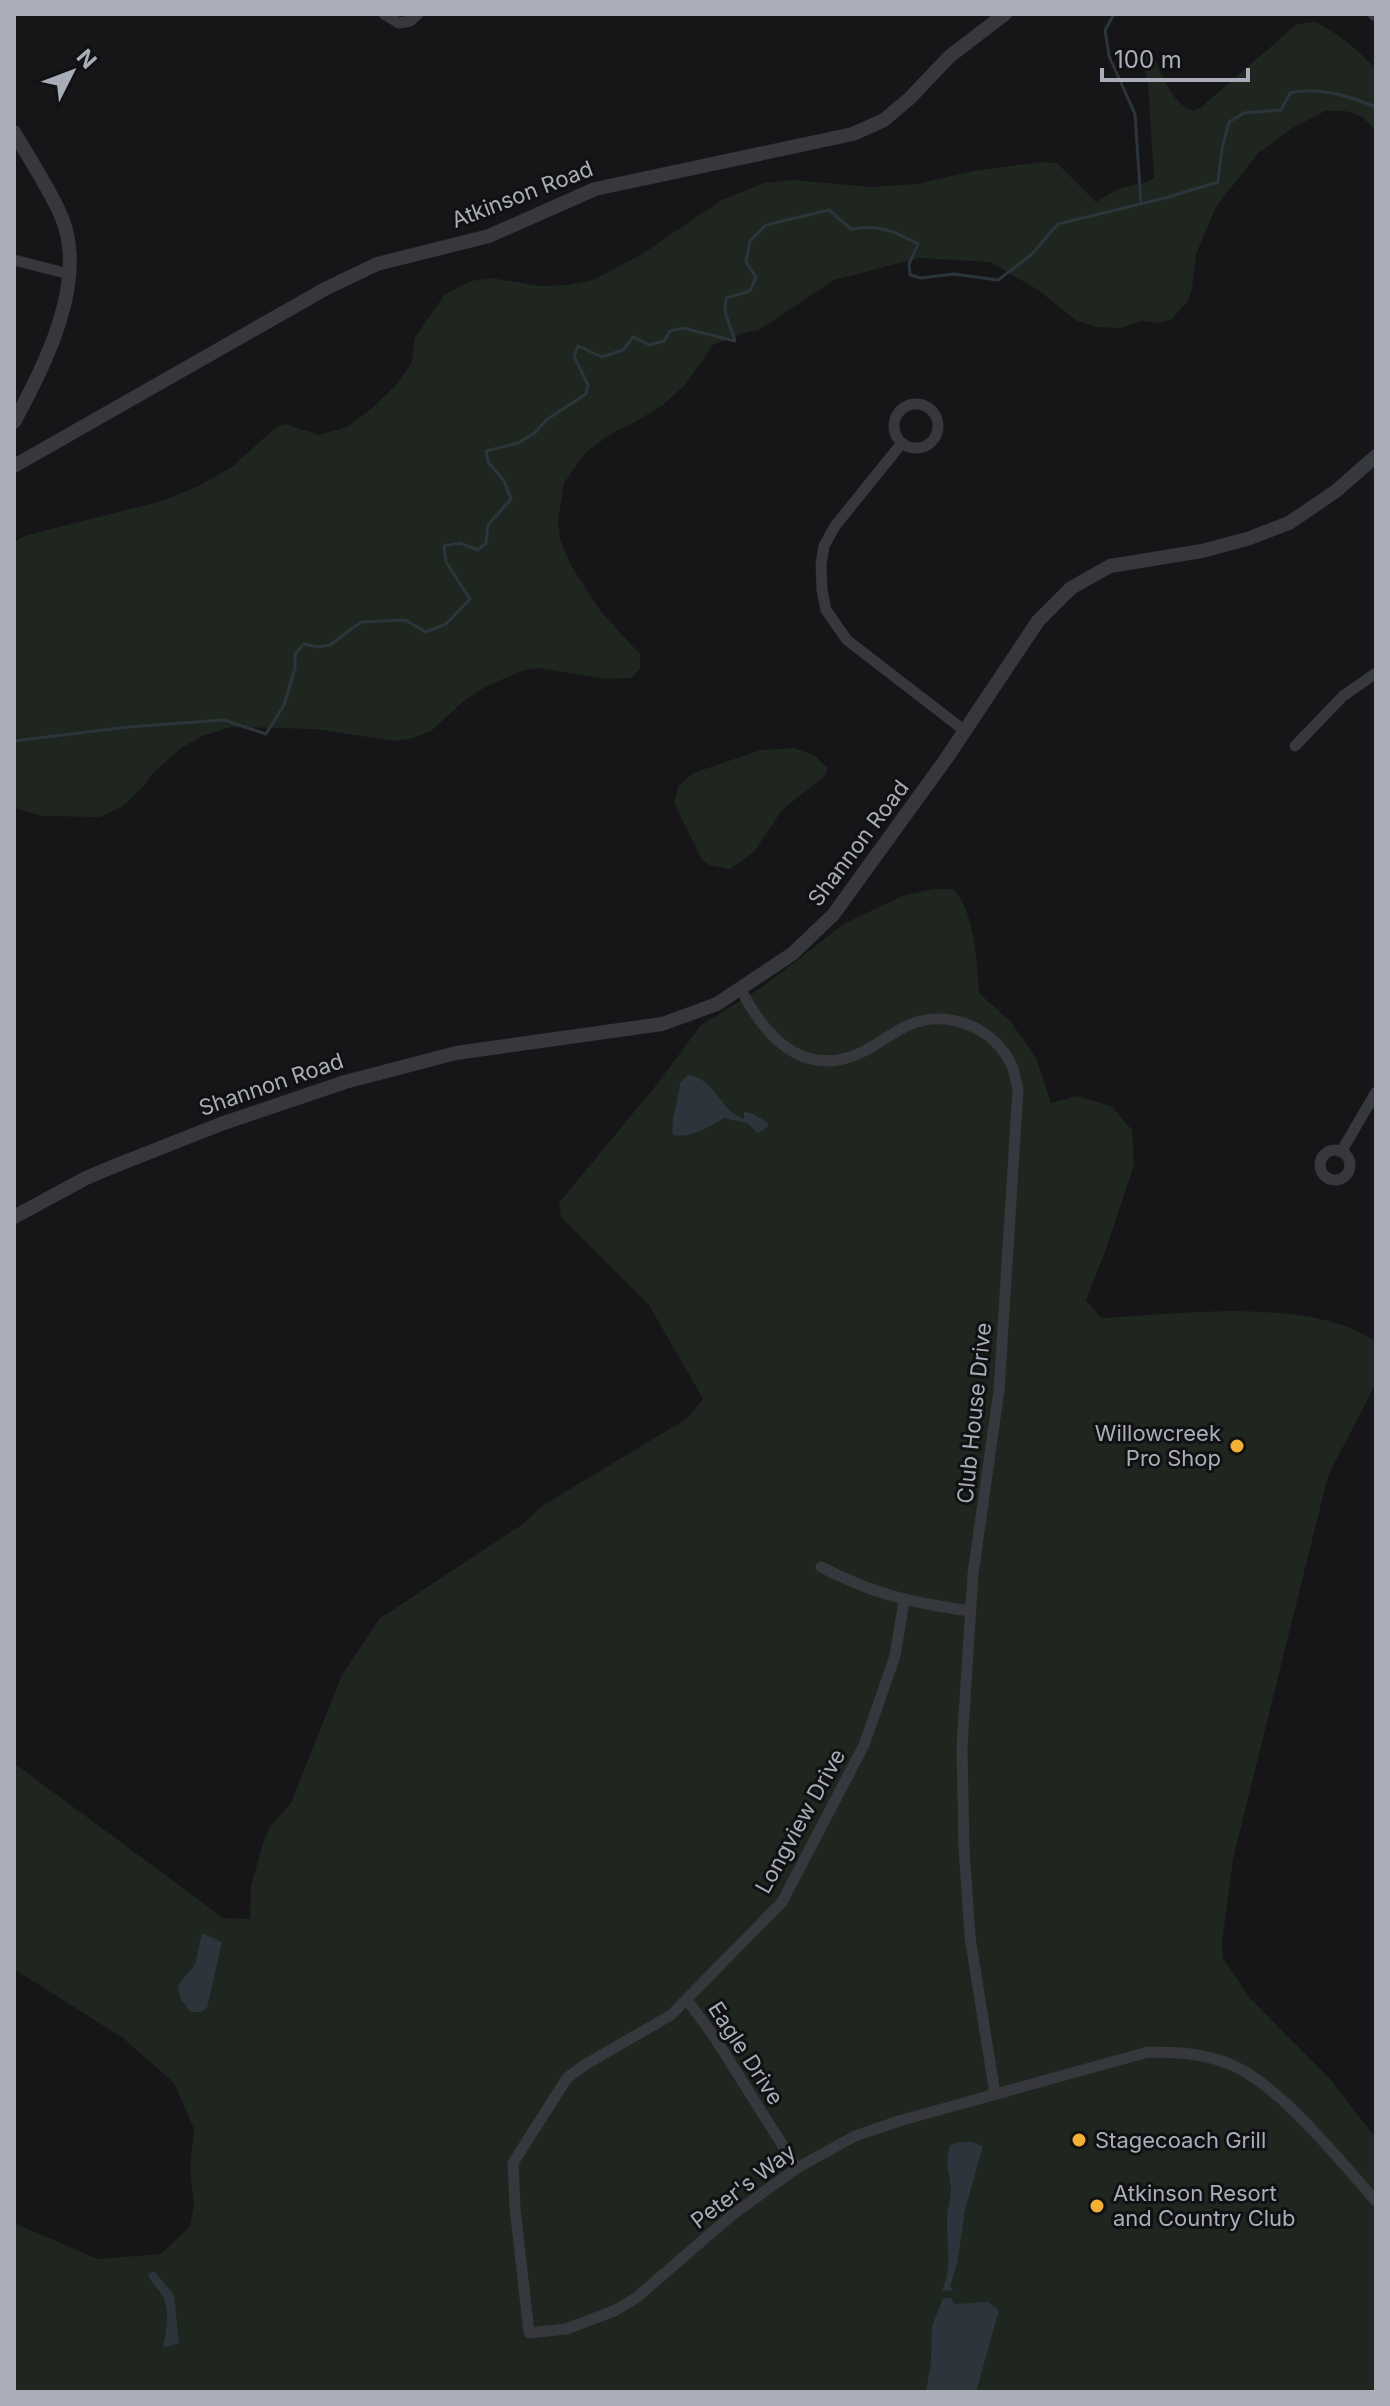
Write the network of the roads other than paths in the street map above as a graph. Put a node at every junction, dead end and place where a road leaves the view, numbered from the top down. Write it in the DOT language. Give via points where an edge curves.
graph roads {
  1 [pos="384,14"];
  2 [pos="418,14"];
  3 [pos="1005,14"];
  4 [pos="14,132"];
  5 [pos="14,260"];
  6 [pos="69,274"];
  7 [pos="14,422"];
  8 [pos="902,443"];
  9 [pos="1376,456"];
  10 [pos="14,466"];
  11 [pos="1376,673"];
  12 [pos="965,731"];
  13 [pos="1295,746"];
  14 [pos="741,990"];
  15 [pos="1376,1092"];
  16 [pos="1341,1152"];
  17 [pos="14,1217"];
  18 [pos="821,1567"];
  19 [pos="904,1601"];
  20 [pos="970,1611"];
  21 [pos="687,2000"];
  22 [pos="995,2094"];
  23 [pos="797,2168"];
  24 [pos="1376,2201"];
  25 [pos="529,2333"];
  1 -- 2 [label="street" via="399,23"];
  3 -- 10 [label="street, Atkinson Road" via="950,56 884,120 853,134 595,189 489,236 377,264"];
  4 -- 6 [label="street" via="62,218"];
  5 -- 6 [label="street"];
  6 -- 7 [label="street" via="56,331"];
  8 -- 12 [label="street" via="824,546 826,610 847,640"];
  9 -- 12 [label="street, Shannon Road" via="1289,523 1202,551 1110,566 1071,588 1038,621"];
  11 -- 13 [label="street" via="1343,696"];
  12 -- 14 [label="street, Shannon Road" via="833,915 792,954"];
  14 -- 17 [label="street, Shannon Road" via="707,1009 662,1024 456,1053 345,1082 117,1165"];
  14 -- 20 [label="street, Club House Drive" via="764,1029 781,1047 803,1058 849,1058 911,1024 933,1019 976,1027 994,1040 1013,1067 1018,1113 999,1390"];
  15 -- 16 [label="street"];
  18 -- 19 [label="street"];
  19 -- 20 [label="street"];
  19 -- 21 [label="street, Longview Drive" via="895,1656 864,1745 793,1883 771,1915"];
  20 -- 22 [label="street, Club House Drive" via="962,1746 964,1848 970,1937"];
  21 -- 23 [label="street, Eagle Drive"];
  21 -- 25 [label="street, Longview Drive" via="567,2078 513,2163"];
  22 -- 23 [label="street, Peter's Way" via="877,2128"];
  22 -- 24 [label="street, Peter's Way" via="1148,2052 1214,2058 1273,2091"];
  23 -- 25 [label="street, Peter's Way" via="625,2304 590,2322"];
}
